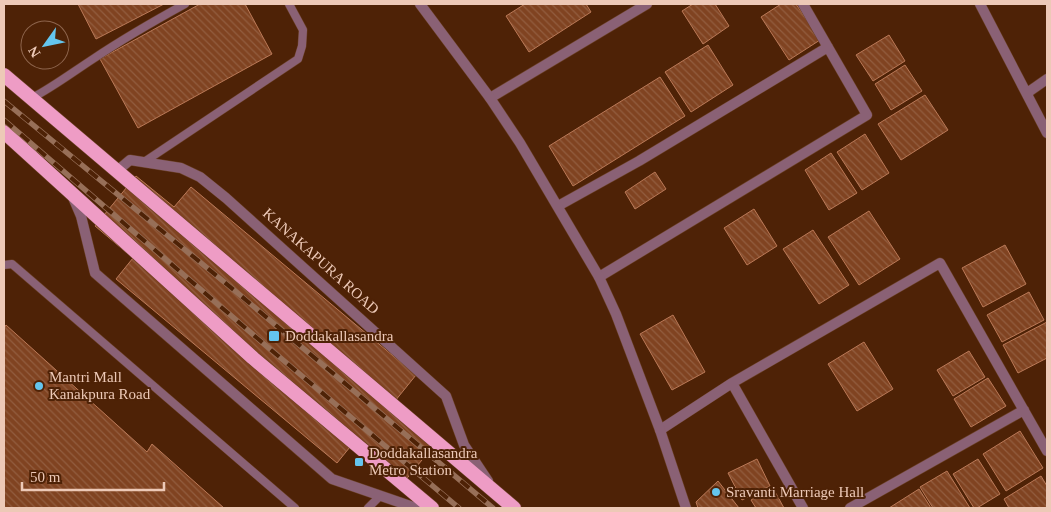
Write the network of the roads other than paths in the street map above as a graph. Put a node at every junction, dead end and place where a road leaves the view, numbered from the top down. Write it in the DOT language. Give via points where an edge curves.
graph roads {
  1 [pos="185,4"];
  2 [pos="289,4"];
  3 [pos="420,4"];
  4 [pos="647,4"];
  5 [pos="803,4"];
  6 [pos="980,4"];
  7 [pos="828,47"];
  8 [pos="4,76"];
  9 [pos="1047,79"];
  10 [pos="1027,93"];
  11 [pos="32,98"];
  12 [pos="490,98"];
  13 [pos="4,132"];
  14 [pos="1047,133"];
  15 [pos="144,162"];
  16 [pos="118,171"];
  17 [pos="71,193"];
  18 [pos="558,206"];
  19 [pos="4,265"];
  20 [pos="599,277"];
  21 [pos="732,384"];
  22 [pos="1024,410"];
  23 [pos="660,430"];
  24 [pos="1047,451"];
  25 [pos="497,495"];
  26 [pos="380,496"];
  27 [pos="402,506"];
  28 [pos="294,508"];
  29 [pos="368,508"];
  30 [pos="416,508"];
  31 [pos="432,508"];
  32 [pos="514,508"];
  33 [pos="686,508"];
  34 [pos="803,508"];
  35 [pos="850,508"];
  1 -- 11 [label="lane"];
  2 -- 15 [label="lane" via="303,30 298,59"];
  3 -- 12 [label="street"];
  4 -- 12 [label="street"];
  5 -- 7 [label="street"];
  6 -- 10 [label="street"];
  7 -- 18 [label="street" via="640,161"];
  7 -- 20 [label="street" via="868,115"];
  8 -- 11 [label="highway, KANAKAPURA ROAD"];
  9 -- 10 [label="street"];
  10 -- 14 [label="street"];
  11 -- 16 [label="highway, KANAKAPURA ROAD"];
  12 -- 18 [label="street"];
  13 -- 17 [label="highway"];
  15 -- 16 [label="street, KANAKAPURA ROAD" via="130,160"];
  15 -- 25 [label="street, KANAKAPURA ROAD" via="181,168 200,177 446,396 464,445"];
  16 -- 25 [label="highway, KANAKAPURA ROAD"];
  17 -- 26 [label="street" via="81,216 95,273 332,479"];
  17 -- 31 [label="highway" via="253,358"];
  18 -- 20 [label="street"];
  19 -- 28 [label="lane" via="12,264"];
  20 -- 23 [label="street"];
  21 -- 22 [label="street" via="940,263"];
  21 -- 23 [label="street"];
  21 -- 34 [label="street"];
  22 -- 24 [label="street"];
  22 -- 35 [label="street"];
  23 -- 33 [label="street"];
  25 -- 32 [label="highway, KANAKAPURA ROAD"];
  26 -- 27 [label="street"];
  26 -- 29 [label="lane"];
  27 -- 30 [label="street"];
}
